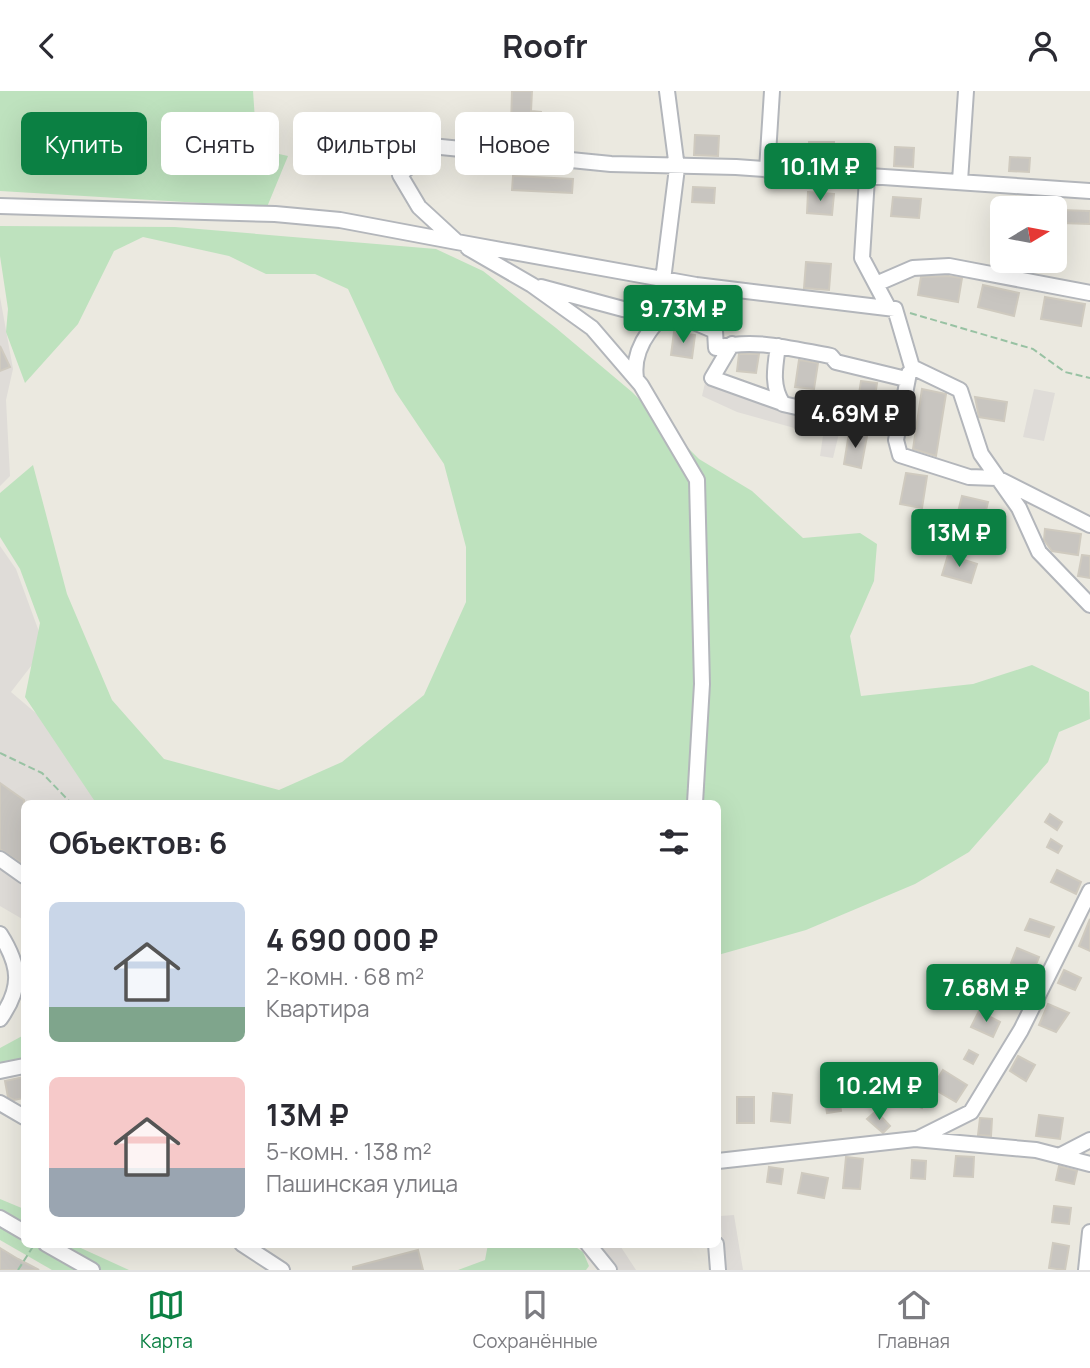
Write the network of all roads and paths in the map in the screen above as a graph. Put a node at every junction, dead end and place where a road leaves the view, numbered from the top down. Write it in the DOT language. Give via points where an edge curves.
graph roads {
  1 [pos="667,91"];
  2 [pos="772,91"];
  3 [pos="966,91"];
  4 [pos="677,168"];
  5 [pos="767,170"];
  6 [pos="867,178"];
  7 [pos="960,181"];
  8 [pos="1090,191"];
  9 [pos="0,205"];
  10 [pos="457,242"];
  11 [pos="663,280"];
  12 [pos="876,284"];
  13 [pos="532,285"];
  14 [pos="696,285"];
  15 [pos="1090,293"];
  16 [pos="892,308"];
  17 [pos="664,314"];
  18 [pos="739,343"];
  19 [pos="778,347"];
  20 [pos="909,373"];
  21 [pos="636,378"];
  22 [pos="1090,378"];
  23 [pos="783,404"];
  24 [pos="862,425"];
  25 [pos="997,478"];
  26 [pos="1090,525"];
  27 [pos="1090,605"];
  28 [pos="0,753"];
  29 [pos="68,800"];
  30 [pos="695,800"];
  31 [pos="0,859"];
  32 [pos="21,874"];
  33 [pos="1090,891"];
  34 [pos="0,934"];
  35 [pos="0,1019"];
  36 [pos="21,1067"];
  37 [pos="0,1071"];
  38 [pos="0,1103"];
  39 [pos="21,1115"];
  40 [pos="915,1139"];
  41 [pos="1090,1140"];
  42 [pos="1061,1155"];
  43 [pos="721,1161"];
  44 [pos="1090,1164"];
  45 [pos="0,1218"];
  46 [pos="21,1230"];
  47 [pos="1090,1232"];
  48 [pos="32,1248"];
  49 [pos="54,1248"];
  50 [pos="248,1248"];
  51 [pos="591,1248"];
  52 [pos="716,1248"];
  53 [pos="18,1270"];
  54 [pos="92,1270"];
  55 [pos="282,1270"];
  56 [pos="610,1270"];
  57 [pos="718,1270"];
  58 [pos="1086,1270"];
  1 -- 4 [label="street"];
  2 -- 5 [label="street"];
  3 -- 7 [label="street"];
  4 -- 5 [label="street"];
  4 -- 10 [label="street" via="431,146 400,175 419,207"];
  4 -- 11 [label="street"];
  5 -- 6 [label="street"];
  6 -- 7 [label="street"];
  6 -- 12 [label="street" via="862,258"];
  7 -- 8 [label="street"];
  9 -- 10 [label="street" via="275,214 340,220"];
  10 -- 11 [label="street"];
  10 -- 13 [label="street"];
  11 -- 14 [label="street"];
  12 -- 15 [label="street" via="913,268 948,266"];
  12 -- 16 [label="street"];
  13 -- 17 [label="street" via="623,309"];
  13 -- 21 [label="street" via="592,328"];
  14 -- 16 [label="street"];
  14 -- 17 [label="street"];
  16 -- 20 [label="street"];
  16 -- 22 [label="path" via="1033,349 1065,372"];
  17 -- 18 [label="street" via="715,331 716,348"];
  17 -- 21 [label="street" via="641,344 634,362"];
  18 -- 19 [label="street"];
  18 -- 23 [label="street" via="712,378"];
  19 -- 20 [label="street"];
  19 -- 23 [label="street" via="774,373"];
  20 -- 25 [label="street" via="960,390 981,454"];
  20 -- 25 [label="street" via="896,440 900,455 969,477"];
  21 -- 30 [label="street" via="697,479 702,684"];
  23 -- 24 [label="street"];
  25 -- 26 [label="street"];
  25 -- 27 [label="street" via="1019,508 1038,552"];
  28 -- 29 [label="path" via="42,773"];
  31 -- 32 [label="street"];
  33 -- 40 [label="street" via="1021,1030 971,1112"];
  34 -- 35 [label="street" via="13,957 17,983 15,999"];
  36 -- 37 [label="street"];
  38 -- 39 [label="street"];
  40 -- 42 [label="street"];
  40 -- 43 [label="street"];
  41 -- 42 [label="street"];
  42 -- 44 [label="street"];
  45 -- 46 [label="street"];
  47 -- 58 [label="street"];
  48 -- 53 [label="path"];
  49 -- 54 [label="street"];
  50 -- 55 [label="street"];
  51 -- 56 [label="street"];
  52 -- 57 [label="street"];
}
